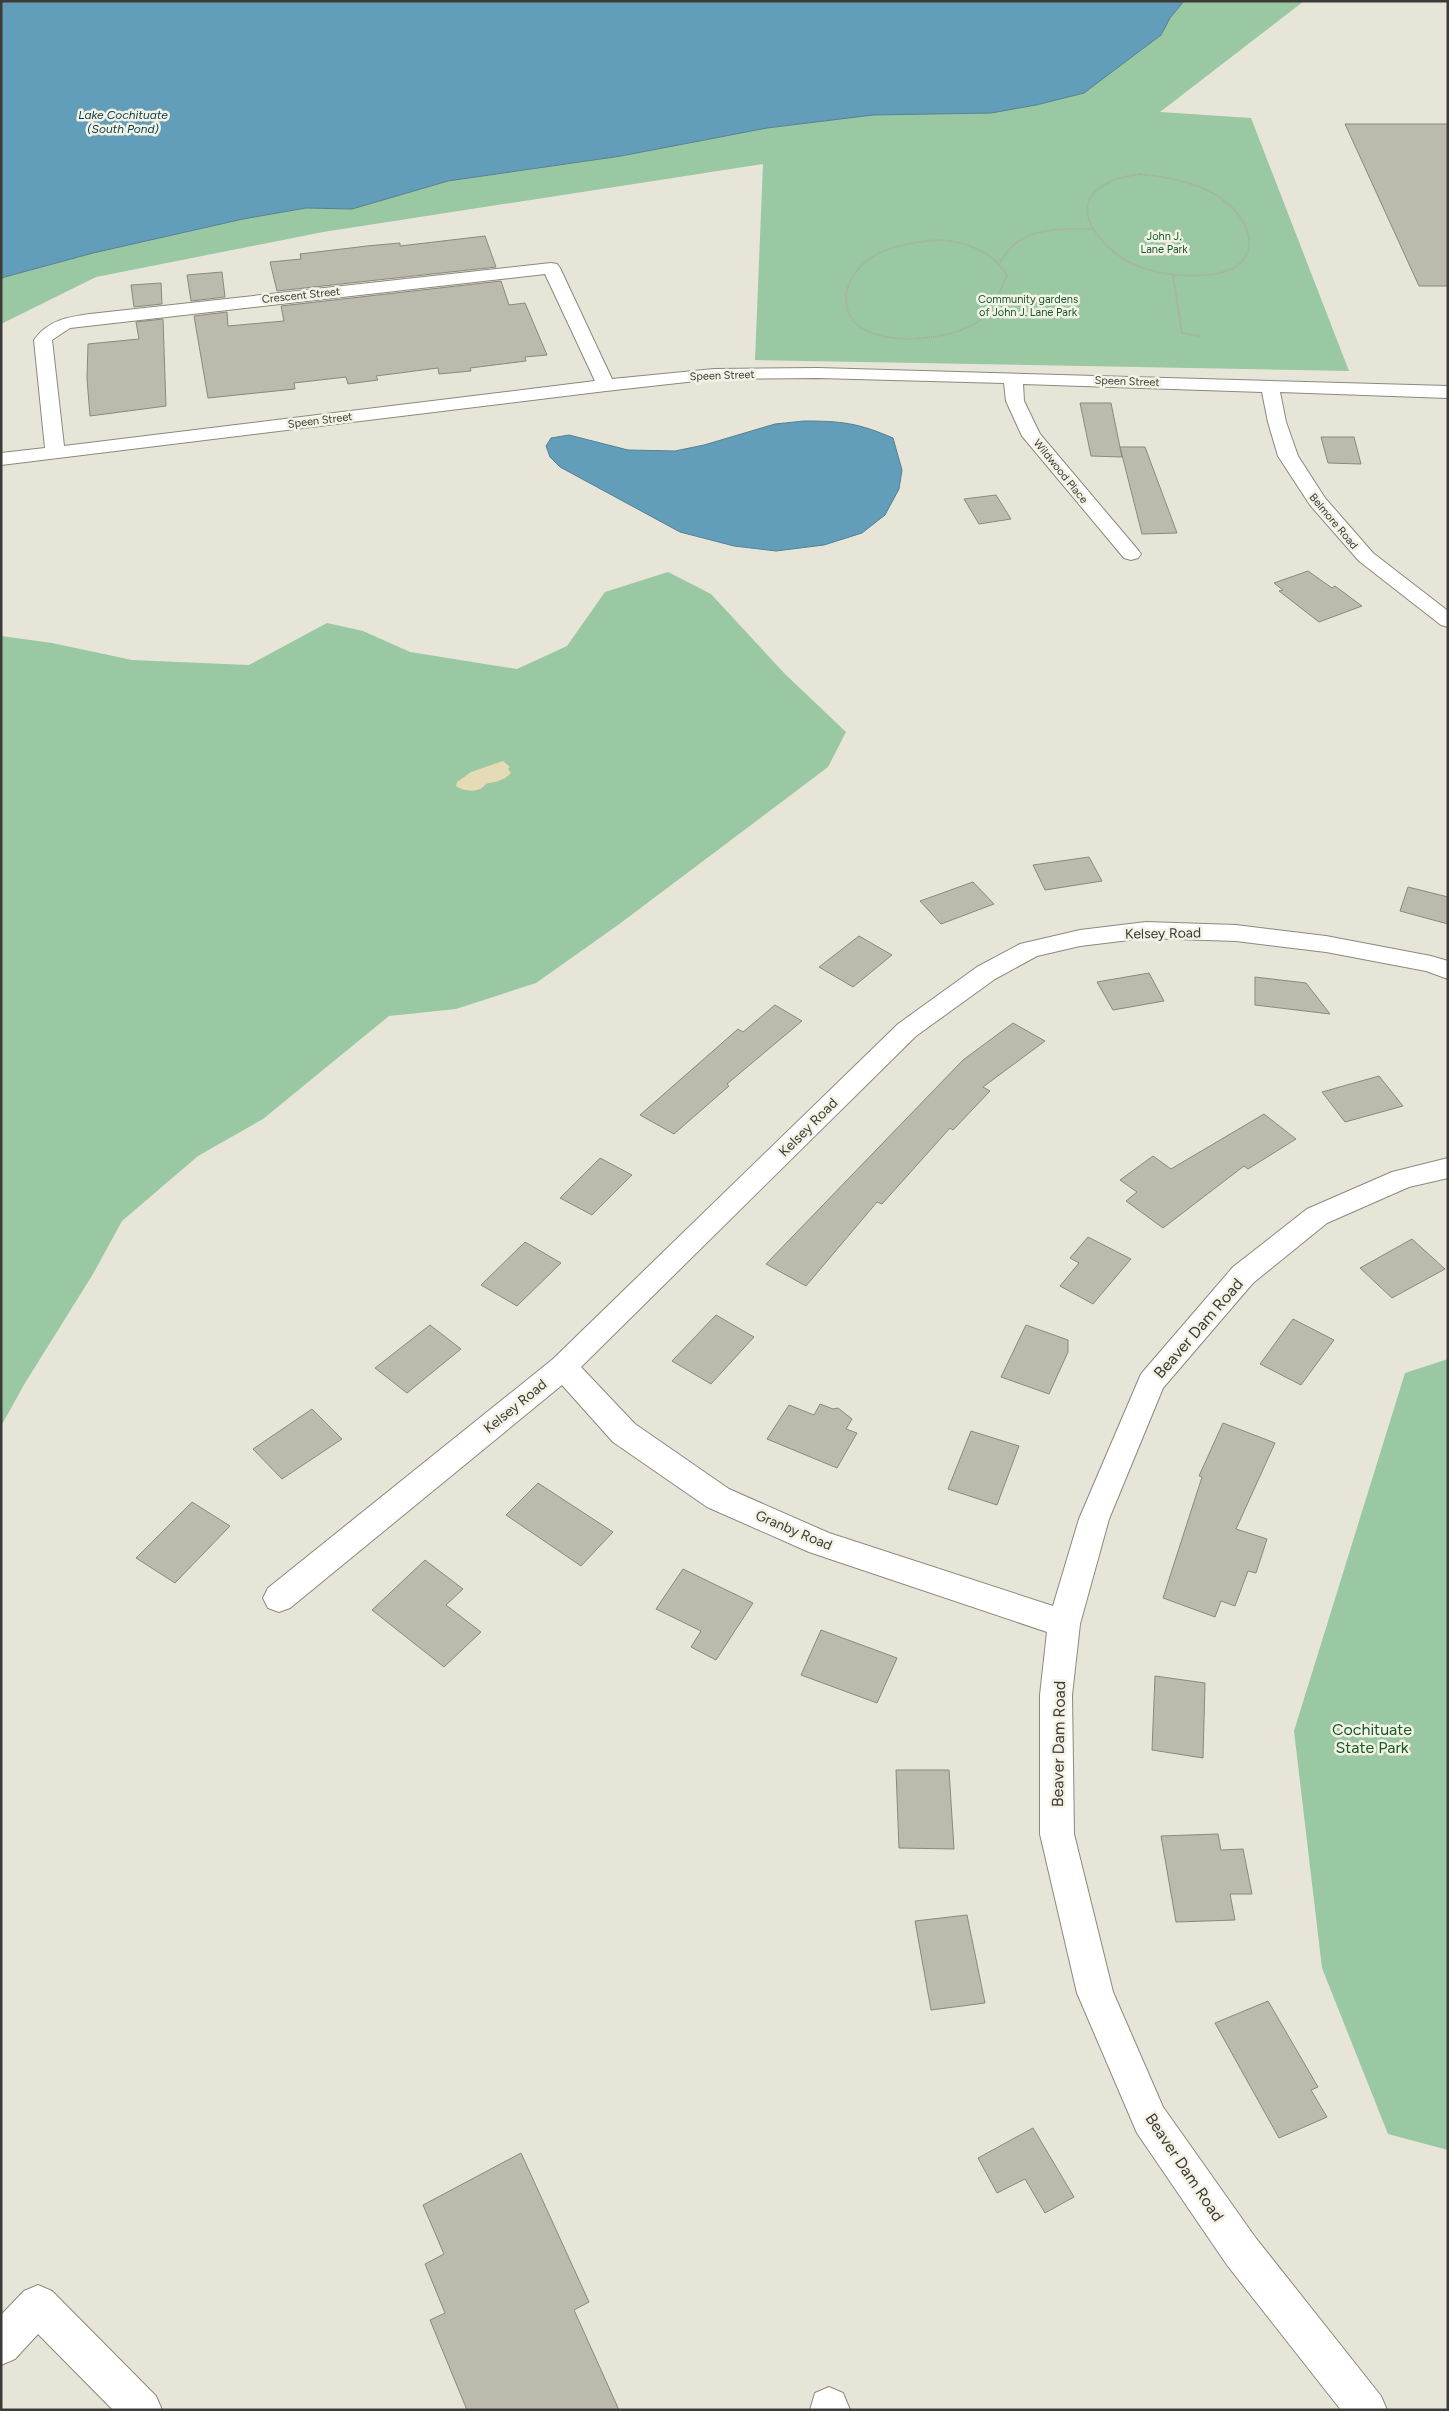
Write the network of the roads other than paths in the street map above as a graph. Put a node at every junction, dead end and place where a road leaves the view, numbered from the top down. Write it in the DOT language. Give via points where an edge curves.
graph roads {
  1 [pos="1013,378"];
  2 [pos="606,385"];
  3 [pos="1270,386"];
  4 [pos="1448,392"];
  5 [pos="55,453"];
  6 [pos="1,459"];
  7 [pos="1131,554"];
  8 [pos="1448,621"];
  9 [pos="1448,971"];
  10 [pos="1448,1168"];
  11 [pos="563,1368"];
  12 [pos="279,1598"];
  13 [pos="1064,1624"];
  14 [pos="1,2345"];
  15 [pos="142,2410"];
  16 [pos="1367,2410"];
  1 -- 2 [label="street, Speen Street" via="747,374"];
  1 -- 3 [label="street, Speen Street"];
  1 -- 7 [label="street, Wildwood Place" via="1014,401 1031,436"];
  2 -- 5 [label="street, Speen Street"];
  2 -- 5 [label="street, Crescent Street" via="551,268 90,319 61,324 51,329 43,340"];
  3 -- 4 [label="street, Speen Street"];
  3 -- 8 [label="street, Belmore Road" via="1288,456 1317,501 1366,557"];
  5 -- 6 [label="street, Speen Street"];
  9 -- 11 [label="street, Kelsey Road" via="1431,964 1326,944 1236,933 1146,930 1080,938 1029,950 986,973 907,1030"];
  10 -- 13 [label="street, Beaver Dam Road" via="1402,1180 1317,1216 1243,1275 1151,1382 1094,1519"];
  11 -- 12 [label="street, Kelsey Road"];
  11 -- 13 [label="street, Granby Road" via="624,1433 718,1498 820,1543"];
  13 -- 16 [label="street, Beaver Dam Road" via="1056,1695 1057,1834 1094,1993 1150,2120 1241,2251"];
  14 -- 15 [label="street" via="38,2305"];
}
